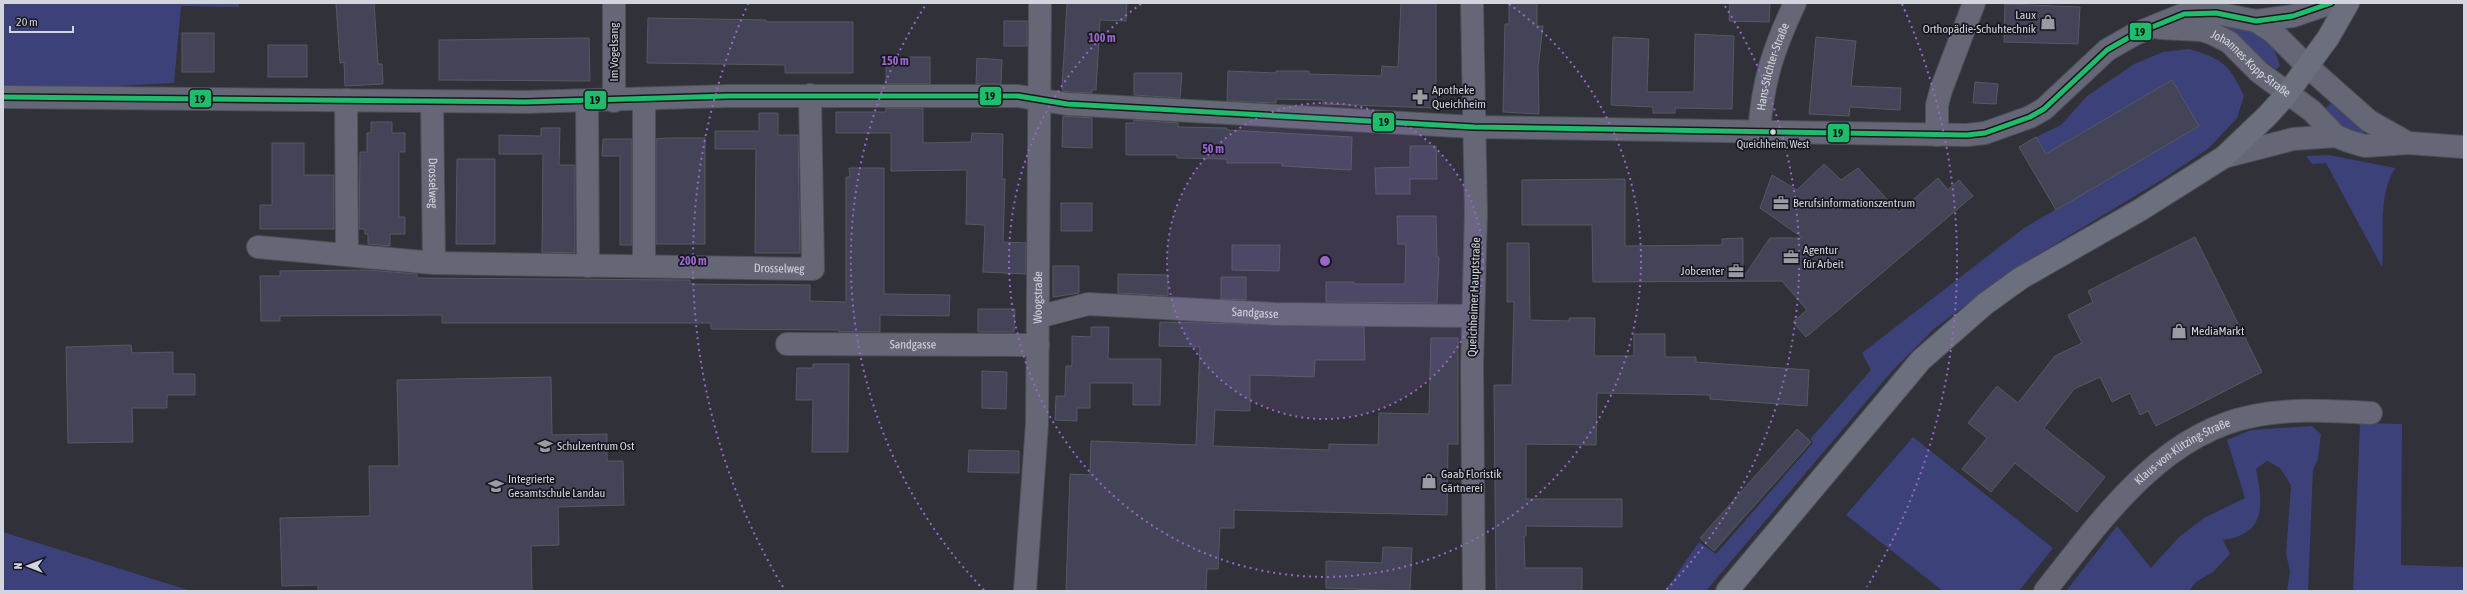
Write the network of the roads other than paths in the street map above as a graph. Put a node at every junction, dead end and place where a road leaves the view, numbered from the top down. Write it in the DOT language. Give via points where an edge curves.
graph roads {
  1 [pos="614,3"];
  2 [pos="1040,3"];
  3 [pos="1472,3"];
  4 [pos="1795,3"];
  5 [pos="1974,3"];
  6 [pos="2331,3"];
  7 [pos="2348,3"];
  8 [pos="2256,21"];
  9 [pos="2151,27"];
  10 [pos="2307,66"];
  11 [pos="2287,94"];
  12 [pos="810,95"];
  13 [pos="3,97"];
  14 [pos="346,100"];
  15 [pos="644,100"];
  16 [pos="1038,100"];
  17 [pos="614,101"];
  18 [pos="432,102"];
  19 [pos="587,102"];
  20 [pos="1474,127"];
  21 [pos="1759,132"];
  22 [pos="1937,136"];
  23 [pos="2336,136"];
  24 [pos="2408,143"];
  25 [pos="2464,147"];
  26 [pos="2224,157"];
  27 [pos="258,247"];
  28 [pos="347,255"];
  29 [pos="434,263"];
  30 [pos="588,266"];
  31 [pos="644,266"];
  32 [pos="1473,316"];
  33 [pos="1038,317"];
  34 [pos="787,344"];
  35 [pos="1038,345"];
  36 [pos="2371,413"];
  37 [pos="1732,589"];
  38 [pos="1025,591"];
  39 [pos="1474,591"];
  40 [pos="2045,591"];
  1 -- 17 [label="street, Im Vogelsang"];
  2 -- 16 [label="street, Woogstraße"];
  3 -- 20 [label="street, Queichheimer Hauptstraße"];
  4 -- 21 [label="street, Hans-Stichter-Straße" via="1769,63 1762,94"];
  5 -- 22 [label="street" via="1941,90 1937,105"];
  6 -- 8 [label="street, Johannes-Kopp-Straße" via="2292,16"];
  7 -- 10 [label="main road" via="2328,38"];
  8 -- 9 [label="street, Johannes-Kopp-Straße" via="2226,14 2195,12"];
  8 -- 10 [label="street, Johannes-Kopp-Straße" via="2273,32"];
  9 -- 11 [label="street, Johannes-Kopp-Straße" via="2195,29 2211,33 2229,42 2259,72"];
  9 -- 22 [label="street, Johannes-Kopp-Straße" via="2107,50 2044,108 2030,117 1985,133"];
  10 -- 11 [label="main road"];
  10 -- 24 [label="street, Johannes-Kopp-Straße" via="2370,121"];
  11 -- 23 [label="street, Johannes-Kopp-Straße" via="2312,111"];
  11 -- 26 [label="main road"];
  12 -- 15 [label="street, Johannes-Kopp-Straße"];
  12 -- 16 [label="street, Johannes-Kopp-Straße" via="1018,96"];
  12 -- 31 [label="street, Drosselweg" via="813,268"];
  13 -- 14 [label="street, Johannes-Kopp-Straße"];
  14 -- 18 [label="street, Johannes-Kopp-Straße"];
  14 -- 28 [label="street"];
  15 -- 17 [label="street, Johannes-Kopp-Straße"];
  15 -- 31 [label="street"];
  16 -- 20 [label="street, Johannes-Kopp-Straße" via="1067,104"];
  16 -- 33 [label="street, Woogstraße"];
  17 -- 19 [label="street, Johannes-Kopp-Straße"];
  18 -- 19 [label="street, Johannes-Kopp-Straße"];
  18 -- 29 [label="street, Drosselweg"];
  19 -- 30 [label="street"];
  20 -- 21 [label="street, Johannes-Kopp-Straße"];
  20 -- 32 [label="street, Queichheimer Hauptstraße" via="1476,214"];
  21 -- 22 [label="street, Johannes-Kopp-Straße"];
  23 -- 24 [label="street, Johannes-Kopp-Straße" via="2365,146"];
  23 -- 26 [label="street, Johannes-Kopp-Straße" via="2293,139"];
  24 -- 25 [label="street, Johannes-Kopp-Straße"];
  26 -- 37 [label="main road" via="2140,210 2021,278 1952,331 1896,387"];
  27 -- 28 [label="street, Drosselweg"];
  28 -- 29 [label="street, Drosselweg"];
  29 -- 30 [label="street, Drosselweg"];
  30 -- 31 [label="street, Drosselweg"];
  32 -- 33 [label="street, Sandgasse" via="1298,314 1088,304"];
  32 -- 39 [label="street, Queichheimer Hauptstraße"];
  33 -- 35 [label="street, Woogstraße"];
  34 -- 35 [label="street, Sandgasse"];
  35 -- 38 [label="street, Woogstraße" via="1036,452"];
  36 -- 40 [label="street, Klaus-von-Klitzing-Straße" via="2320,411 2252,416 2231,422 2191,441 2156,466 2126,494"];
}
